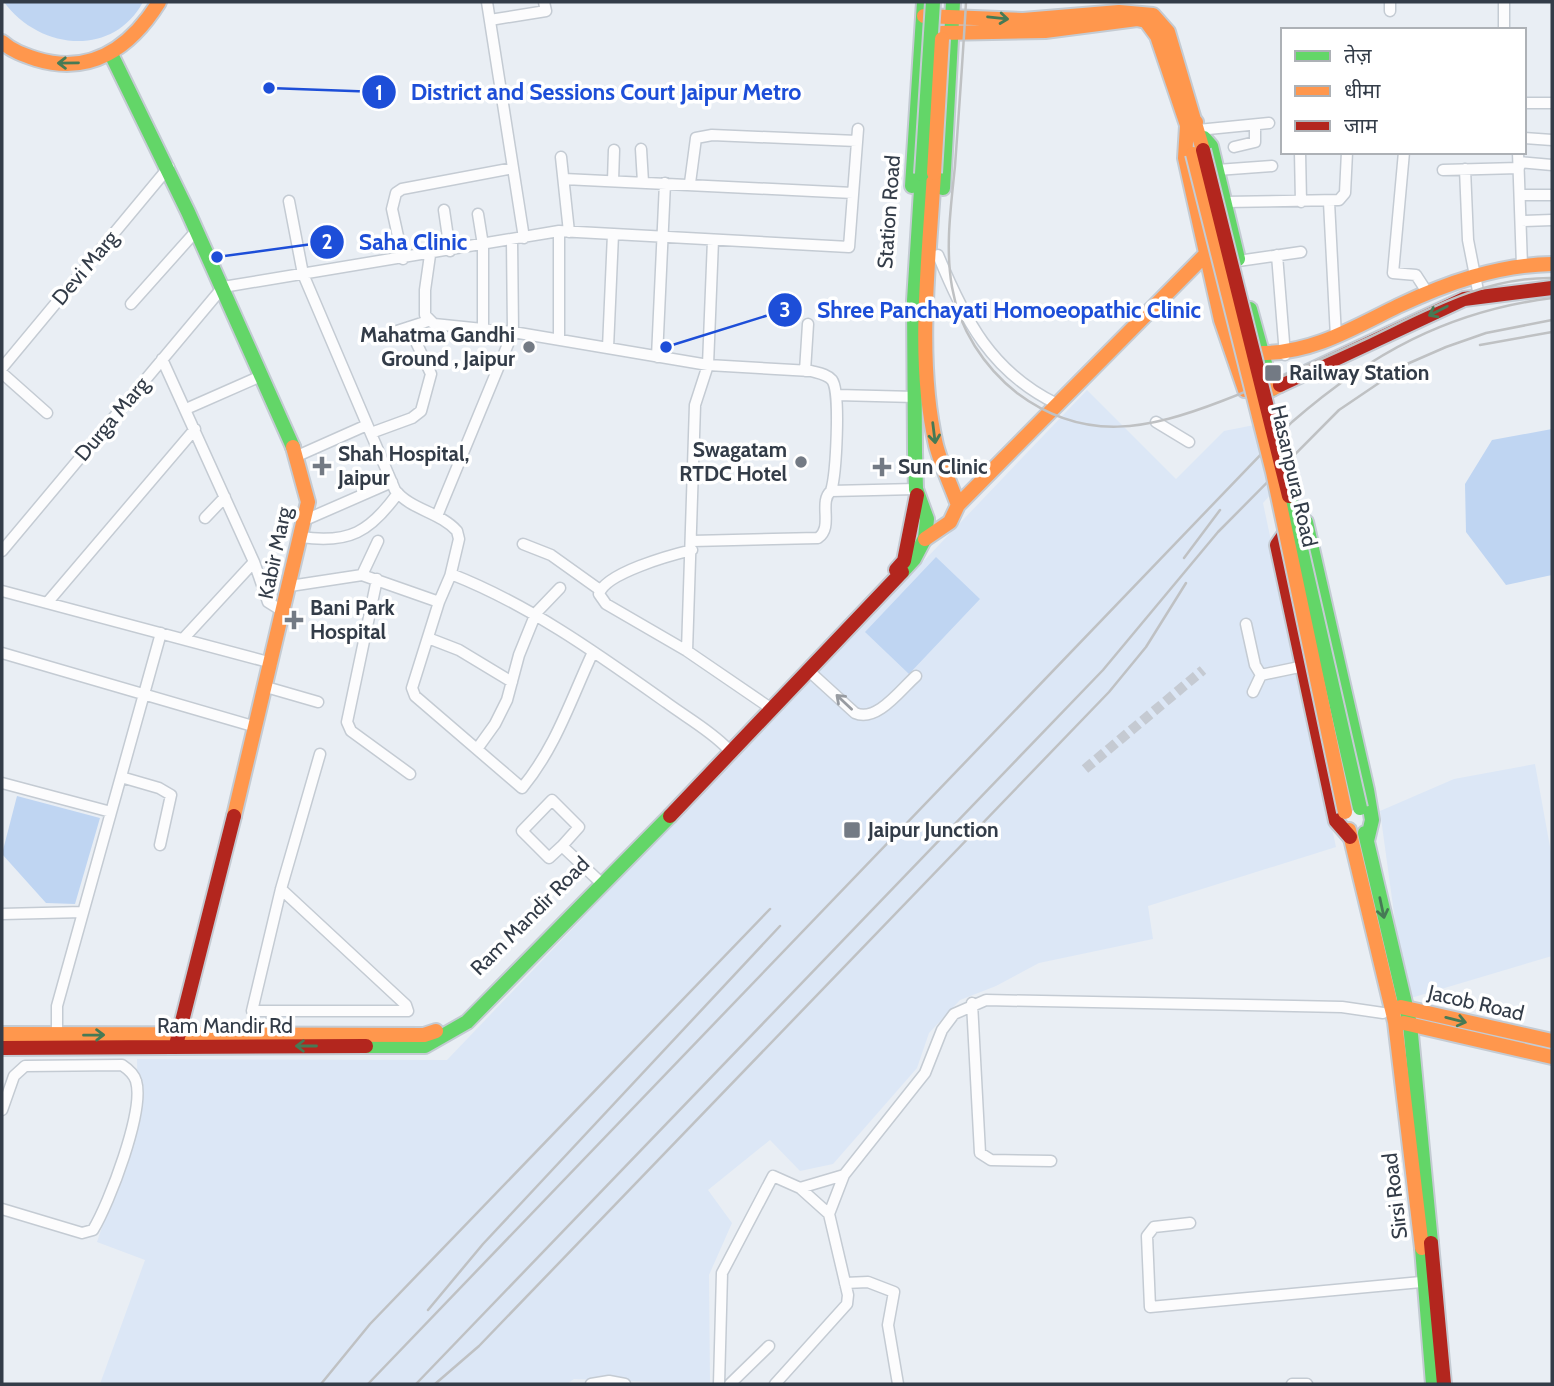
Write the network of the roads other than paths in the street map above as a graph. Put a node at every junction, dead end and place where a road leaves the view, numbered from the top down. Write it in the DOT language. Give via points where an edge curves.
graph roads {
  1 [pos="159,2"];
  2 [pos="487,2"];
  3 [pos="544,2"];
  4 [pos="933,2"];
  5 [pos="943,2"];
  6 [pos="1504,2"];
  7 [pos="924,9"];
  8 [pos="953,9"];
  9 [pos="490,20"];
  10 [pos="1504,28"];
  11 [pos="923,33"];
  12 [pos="952,33"];
  13 [pos="3,47"];
  14 [pos="111,54"];
  15 [pos="1526,103"];
  16 [pos="1552,103"];
  17 [pos="1269,123"];
  18 [pos="1255,125"];
  19 [pos="1195,128"];
  20 [pos="858,129"];
  21 [pos="1526,138"];
  22 [pos="1552,140"];
  23 [pos="857,141"];
  24 [pos="1234,147"];
  25 [pos="641,149"];
  26 [pos="614,150"];
  27 [pos="1198,152"];
  28 [pos="1300,154"];
  29 [pos="1347,154"];
  30 [pos="1404,154"];
  31 [pos="562,157"];
  32 [pos="1519,161"];
  33 [pos="1552,165"];
  34 [pos="1272,166"];
  35 [pos="169,167"];
  36 [pos="513,168"];
  37 [pos="1465,169"];
  38 [pos="1217,170"];
  39 [pos="1443,170"];
  40 [pos="564,179"];
  41 [pos="613,181"];
  42 [pos="643,182"];
  43 [pos="665,183"];
  44 [pos="690,183"];
  45 [pos="853,192"];
  46 [pos="1520,195"];
  47 [pos="1552,195"];
  48 [pos="289,201"];
  49 [pos="1329,201"];
  50 [pos="1225,202"];
  51 [pos="1301,202"];
  52 [pos="444,210"];
  53 [pos="478,214"];
  54 [pos="1552,220"];
  55 [pos="1521,221"];
  56 [pos="197,230"];
  57 [pos="564,232"];
  58 [pos="613,234"];
  59 [pos="662,237"];
  60 [pos="524,238"];
  61 [pos="512,240"];
  62 [pos="713,240"];
  63 [pos="483,245"];
  64 [pos="450,251"];
  65 [pos="1301,252"];
  66 [pos="430,255"];
  67 [pos="938,255"];
  68 [pos="1277,255"];
  69 [pos="1237,256"];
  70 [pos="403,259"];
  71 [pos="1204,261"];
  72 [pos="1552,264"];
  73 [pos="1522,266"];
  74 [pos="303,274"];
  75 [pos="1475,274"];
  76 [pos="223,287"];
  77 [pos="1552,288"];
  78 [pos="1427,292"];
  79 [pos="1479,296"];
  80 [pos="131,304"];
  81 [pos="428,321"];
  82 [pos="808,324"];
  83 [pos="409,327"];
  84 [pos="483,329"];
  85 [pos="513,332"];
  86 [pos="391,334"];
  87 [pos="1336,337"];
  88 [pos="559,340"];
  89 [pos="608,348"];
  90 [pos="920,354"];
  91 [pos="1262,354"];
  92 [pos="1285,355"];
  93 [pos="657,357"];
  94 [pos="162,359"];
  95 [pos="708,365"];
  96 [pos="2,370"];
  97 [pos="805,371"];
  98 [pos="921,374"];
  99 [pos="261,376"];
  100 [pos="1272,389"];
  101 [pos="837,395"];
  102 [pos="915,397"];
  103 [pos="1057,404"];
  104 [pos="186,408"];
  105 [pos="47,413"];
  106 [pos="1156,422"];
  107 [pos="195,429"];
  108 [pos="369,429"];
  109 [pos="1189,442"];
  110 [pos="295,457"];
  111 [pos="391,482"];
  112 [pos="831,491"];
  113 [pos="398,493"];
  114 [pos="225,497"];
  115 [pos="919,497"];
  116 [pos="958,505"];
  117 [pos="437,516"];
  118 [pos="205,518"];
  119 [pos="305,520"];
  120 [pos="301,537"];
  121 [pos="925,539"];
  122 [pos="378,541"];
  123 [pos="523,544"];
  124 [pos="692,545"];
  125 [pos="2,551"];
  126 [pos="254,562"];
  127 [pos="362,575"];
  128 [pos="450,577"];
  129 [pos="377,579"];
  130 [pos="290,586"];
  131 [pos="560,588"];
  132 [pos="600,590"];
  133 [pos="2,591"];
  134 [pos="439,602"];
  135 [pos="47,603"];
  136 [pos="284,612"];
  137 [pos="536,613"];
  138 [pos="1246,624"];
  139 [pos="162,634"];
  140 [pos="428,638"];
  141 [pos="183,639"];
  142 [pos="687,651"];
  143 [pos="593,652"];
  144 [pos="2,653"];
  145 [pos="272,663"];
  146 [pos="1304,666"];
  147 [pos="810,672"];
  148 [pos="1261,675"];
  149 [pos="916,676"];
  150 [pos="512,682"];
  151 [pos="266,687"];
  152 [pos="1252,692"];
  153 [pos="144,694"];
  154 [pos="318,702"];
  155 [pos="766,705"];
  156 [pos="256,727"];
  157 [pos="477,748"];
  158 [pos="727,748"];
  159 [pos="320,754"];
  160 [pos="410,774"];
  161 [pos="121,777"];
  162 [pos="2,783"];
  163 [pos="111,812"];
  164 [pos="1350,837"];
  165 [pos="1367,841"];
  166 [pos="160,845"];
  167 [pos="562,846"];
  168 [pos="597,879"];
  169 [pos="281,889"];
  170 [pos="83,912"];
  171 [pos="2,914"];
  172 [pos="972,1003"];
  173 [pos="1386,1008"];
  174 [pos="1407,1008"];
  175 [pos="272,1012"];
  176 [pos="1395,1022"];
  177 [pos="1410,1024"];
  178 [pos="2,1034"];
  179 [pos="57,1035"];
  180 [pos="445,1036"];
  181 [pos="178,1040"];
  182 [pos="271,1040"];
  183 [pos="1552,1041"];
  184 [pos="2,1046"];
  185 [pos="72,1048"];
  186 [pos="1552,1057"];
  187 [pos="70,1064"];
  188 [pos="2,1110"];
  189 [pos="1051,1161"];
  190 [pos="844,1175"];
  191 [pos="800,1188"];
  192 [pos="2,1209"];
  193 [pos="830,1214"];
  194 [pos="1190,1223"];
  195 [pos="1430,1281"];
  196 [pos="845,1283"];
  197 [pos="769,1346"];
  198 [pos="592,1384"];
  199 [pos="625,1384"];
  200 [pos="719,1384"];
  201 [pos="730,1384"];
  202 [pos="775,1384"];
  203 [pos="898,1384"];
  204 [pos="1292,1384"];
  205 [pos="1307,1384"];
  206 [pos="1432,1384"];
  207 [pos="1444,1384"];
  1 -- 14 [label="street" via="145,27"];
  2 -- 9 [label="street"];
  3 -- 9 [label="street" via="546,11"];
  4 -- 90 [label="street, bridge" via="914,301"];
  5 -- 90 [label="street, bridge"];
  6 -- 10 [label="street"];
  7 -- 8 [label="street"];
  7 -- 11 [label="street, Station Road"];
  8 -- 12 [label="street"];
  8 -- 19 [label="street, one-way" via="1023,20 1119,12 1153,15 1168,32"];
  9 -- 36 [label="street"];
  11 -- 12 [label="street, Hasanpura Road"];
  11 -- 98 [label="street, Station Road" via="904,297 905,353"];
  12 -- 19 [label="street, Hasanpura Road" via="1146,21 1157,36"];
  12 -- 67 [label="street"];
  14 -- 13 [label="street, one-way" via="65,65"];
  14 -- 35 [label="street, Kabir Marg"];
  15 -- 16 [label="street"];
  17 -- 18 [label="street"];
  18 -- 19 [label="street"];
  18 -- 24 [label="street" via="1255,142"];
  19 -- 27 [label="street, Hasanpura Road"];
  19 -- 38 [label="street" via="1212,146"];
  19 -- 71 [label="street" via="1185,158"];
  20 -- 23 [label="street"];
  21 -- 22 [label="street"];
  23 -- 44 [label="street" via="696,138"];
  23 -- 45 [label="street"];
  25 -- 42 [label="street"];
  26 -- 41 [label="street"];
  27 -- 164 [label="street, Hasanpura Road, bridge" via="1273,472"];
  27 -- 165 [label="street, Sirsi Road, bridge" via="1280,455"];
  28 -- 51 [label="street"];
  29 -- 49 [label="street" via="1345,193 1339,200"];
  30 -- 78 [label="street" via="1393,273 1416,275"];
  31 -- 40 [label="street"];
  32 -- 33 [label="street"];
  32 -- 37 [label="street"];
  32 -- 46 [label="street"];
  34 -- 38 [label="street"];
  35 -- 56 [label="street, Kabir Marg"];
  35 -- 96 [label="street, Devi Marg"];
  36 -- 60 [label="street"];
  36 -- 70 [label="street" via="396,192 392,209"];
  37 -- 39 [label="street"];
  37 -- 75 [label="street" via="1468,240"];
  38 -- 50 [label="street"];
  40 -- 41 [label="street"];
  40 -- 57 [label="street"];
  41 -- 42 [label="street"];
  42 -- 43 [label="street"];
  43 -- 44 [label="street"];
  43 -- 59 [label="street"];
  44 -- 45 [label="street"];
  45 -- 62 [label="street" via="849,247"];
  46 -- 47 [label="street"];
  46 -- 55 [label="street"];
  48 -- 74 [label="street"];
  49 -- 51 [label="street"];
  49 -- 87 [label="street"];
  50 -- 51 [label="street"];
  50 -- 69 [label="street"];
  52 -- 64 [label="street"];
  53 -- 63 [label="street"];
  54 -- 55 [label="street"];
  55 -- 73 [label="street"];
  56 -- 76 [label="street, Kabir Marg"];
  56 -- 80 [label="street"];
  57 -- 58 [label="street"];
  57 -- 60 [label="street"];
  57 -- 88 [label="street"];
  58 -- 59 [label="street"];
  58 -- 89 [label="street"];
  59 -- 62 [label="street"];
  59 -- 93 [label="street"];
  60 -- 61 [label="street"];
  61 -- 63 [label="street"];
  61 -- 85 [label="street"];
  62 -- 95 [label="street"];
  63 -- 64 [label="street"];
  63 -- 84 [label="street"];
  64 -- 66 [label="street"];
  65 -- 68 [label="street"];
  66 -- 70 [label="street"];
  66 -- 81 [label="street" via="425,290"];
  67 -- 98 [label="street" via="935,341"];
  67 -- 103 [label="street" via="959,307 982,344 1030,391"];
  68 -- 69 [label="street"];
  68 -- 92 [label="street"];
  69 -- 71 [label="street"];
  69 -- 91 [label="street"];
  70 -- 74 [label="street"];
  71 -- 100 [label="street" via="1239,386 1256,392"];
  71 -- 103 [label="street"];
  72 -- 73 [label="street"];
  73 -- 75 [label="street"];
  74 -- 76 [label="street"];
  74 -- 108 [label="street"];
  75 -- 78 [label="street"];
  75 -- 79 [label="street"];
  76 -- 94 [label="street, Durga Marg"];
  76 -- 99 [label="street, Kabir Marg"];
  77 -- 79 [label="street"];
  78 -- 87 [label="street"];
  79 -- 100 [label="street, one-way" via="1445,307"];
  81 -- 83 [label="street"];
  81 -- 84 [label="street"];
  82 -- 97 [label="street"];
  83 -- 86 [label="street"];
  83 -- 108 [label="street" via="430,374 421,411 412,418"];
  84 -- 85 [label="street"];
  85 -- 88 [label="street"];
  85 -- 117 [label="street"];
  87 -- 92 [label="street"];
  88 -- 89 [label="street"];
  89 -- 93 [label="street"];
  90 -- 98 [label="street"];
  91 -- 92 [label="street"];
  91 -- 100 [label="street"];
  93 -- 95 [label="street"];
  94 -- 104 [label="street"];
  94 -- 125 [label="street, Durga Marg"];
  95 -- 97 [label="street"];
  95 -- 124 [label="street" via="695,405"];
  96 -- 105 [label="street"];
  97 -- 101 [label="street" via="831,379"];
  98 -- 102 [label="street, Station Road"];
  98 -- 116 [label="street, Station Road, one-way" via="936,445"];
  99 -- 104 [label="street"];
  99 -- 110 [label="street, Kabir Marg"];
  101 -- 102 [label="street"];
  101 -- 112 [label="street"];
  102 -- 115 [label="street, Station Road"];
  103 -- 116 [label="street"];
  104 -- 107 [label="street"];
  106 -- 109 [label="street"];
  107 -- 114 [label="street"];
  107 -- 135 [label="street"];
  108 -- 110 [label="street"];
  108 -- 111 [label="street"];
  110 -- 119 [label="street, Kabir Marg" via="306,487"];
  111 -- 113 [label="street"];
  111 -- 119 [label="street"];
  112 -- 115 [label="street"];
  112 -- 124 [label="street" via="826,497 825,530 818,538"];
  113 -- 117 [label="street"];
  113 -- 120 [label="street" via="367,528 340,538"];
  114 -- 118 [label="street"];
  114 -- 126 [label="street"];
  115 -- 121 [label="street" via="927,519"];
  115 -- 155 [label="street, Ram Mandir Road" via="904,561"];
  116 -- 121 [label="street" via="950,522"];
  117 -- 128 [label="street" via="453,526 459,539"];
  119 -- 120 [label="street, Kabir Marg"];
  120 -- 130 [label="street, Kabir Marg"];
  121 -- 147 [label="street, Ram Mandir Road" via="915,559"];
  122 -- 127 [label="street"];
  123 -- 132 [label="street" via="551,555"];
  124 -- 132 [label="street" via="606,582"];
  124 -- 142 [label="street"];
  126 -- 136 [label="street" via="268,602"];
  126 -- 141 [label="street"];
  127 -- 129 [label="street"];
  127 -- 130 [label="street"];
  128 -- 134 [label="street"];
  128 -- 137 [label="street" via="497,592"];
  129 -- 134 [label="street"];
  129 -- 160 [label="street" via="347,722 351,731"];
  130 -- 136 [label="street, Kabir Marg"];
  131 -- 137 [label="street"];
  132 -- 142 [label="street" via="606,604"];
  133 -- 135 [label="street"];
  134 -- 140 [label="street"];
  135 -- 139 [label="street"];
  136 -- 145 [label="street, Kabir Marg"];
  137 -- 143 [label="street"];
  137 -- 150 [label="street"];
  138 -- 148 [label="street"];
  139 -- 141 [label="street"];
  139 -- 153 [label="street"];
  140 -- 150 [label="street" via="459,650"];
  140 -- 157 [label="street" via="412,688 415,696"];
  141 -- 145 [label="street"];
  142 -- 155 [label="street"];
  143 -- 157 [label="street" via="564,723 542,764 522,788"];
  143 -- 158 [label="street"];
  144 -- 153 [label="street"];
  145 -- 151 [label="street, Kabir Marg"];
  146 -- 148 [label="street"];
  146 -- 164 [label="street" via="1336,821"];
  146 -- 165 [label="street" via="1277,545 1290,525 1306,522 1367,790 1372,820"];
  149 -- 147 [label="street, one-way" via="876,712 865,716 855,713"];
  147 -- 180 [label="street, Ram Mandir Road" via="467,1022"];
  148 -- 152 [label="street"];
  150 -- 157 [label="street" via="495,724"];
  151 -- 154 [label="street"];
  151 -- 156 [label="street, Kabir Marg"];
  153 -- 156 [label="street"];
  153 -- 161 [label="street"];
  155 -- 158 [label="street, Ram Mandir Road"];
  156 -- 181 [label="street, Kabir Marg"];
  158 -- 168 [label="street, Ram Mandir Road"];
  159 -- 169 [label="street"];
  161 -- 163 [label="street"];
  161 -- 166 [label="street" via="171,795"];
  162 -- 163 [label="street"];
  163 -- 170 [label="street"];
  164 -- 173 [label="street, Hasanpura Road"];
  165 -- 174 [label="street, Sirsi Road, one-way"];
  167 -- 167 [label="street" via="549,858 522,831 552,800 579,827"];
  167 -- 168 [label="street"];
  168 -- 182 [label="street, Ram Mandir Road" via="446,1027 424,1035"];
  169 -- 175 [label="street" via="251,1008 253,1012"];
  169 -- 175 [label="street" via="409,1010"];
  170 -- 171 [label="street"];
  170 -- 179 [label="street" via="57,1006"];
  172 -- 173 [label="street"];
  172 -- 189 [label="street" via="980,1153 991,1160"];
  172 -- 190 [label="street" via="954,1014 942,1030 925,1073"];
  173 -- 174 [label="street, Jacob Road"];
  173 -- 176 [label="street, Sirsi Road"];
  174 -- 177 [label="street, Sirsi Road"];
  174 -- 183 [label="street, Jacob Road, one-way"];
  175 -- 182 [label="street"];
  176 -- 177 [label="street, Jacob Road"];
  176 -- 195 [label="street, Sirsi Road"];
  177 -- 186 [label="street, Jacob Road"];
  177 -- 195 [label="street, Sirsi Road"];
  178 -- 179 [label="street"];
  178 -- 184 [label="street"];
  179 -- 181 [label="street, one-way"];
  180 -- 182 [label="street, Ram Mandir Rd, one-way" via="425,1046"];
  181 -- 182 [label="street, Ram Mandir Rd"];
  181 -- 185 [label="street, Ram Mandir Rd"];
  184 -- 185 [label="street, Ram Mandir Rd"];
  185 -- 187 [label="street"];
  187 -- 188 [label="street" via="33,1064 18,1069"];
  187 -- 192 [label="street" via="122,1065 136,1079 138,1095 127,1145 106,1210 88,1233"];
  190 -- 191 [label="street"];
  190 -- 193 [label="street"];
  191 -- 193 [label="street"];
  191 -- 200 [label="street" via="773,1175 722,1273"];
  193 -- 196 [label="street"];
  194 -- 195 [label="street" via="1154,1227 1147,1236 1150,1307"];
  195 -- 206 [label="street, Sirsi Road"];
  195 -- 207 [label="street, Sirsi Road"];
  196 -- 202 [label="street" via="847,1304 839,1316"];
  196 -- 203 [label="street" via="868,1282 894,1292 888,1325"];
  197 -- 201 [label="street"];
  198 -- 199 [label="street"];
  204 -- 205 [label="street"];
}
